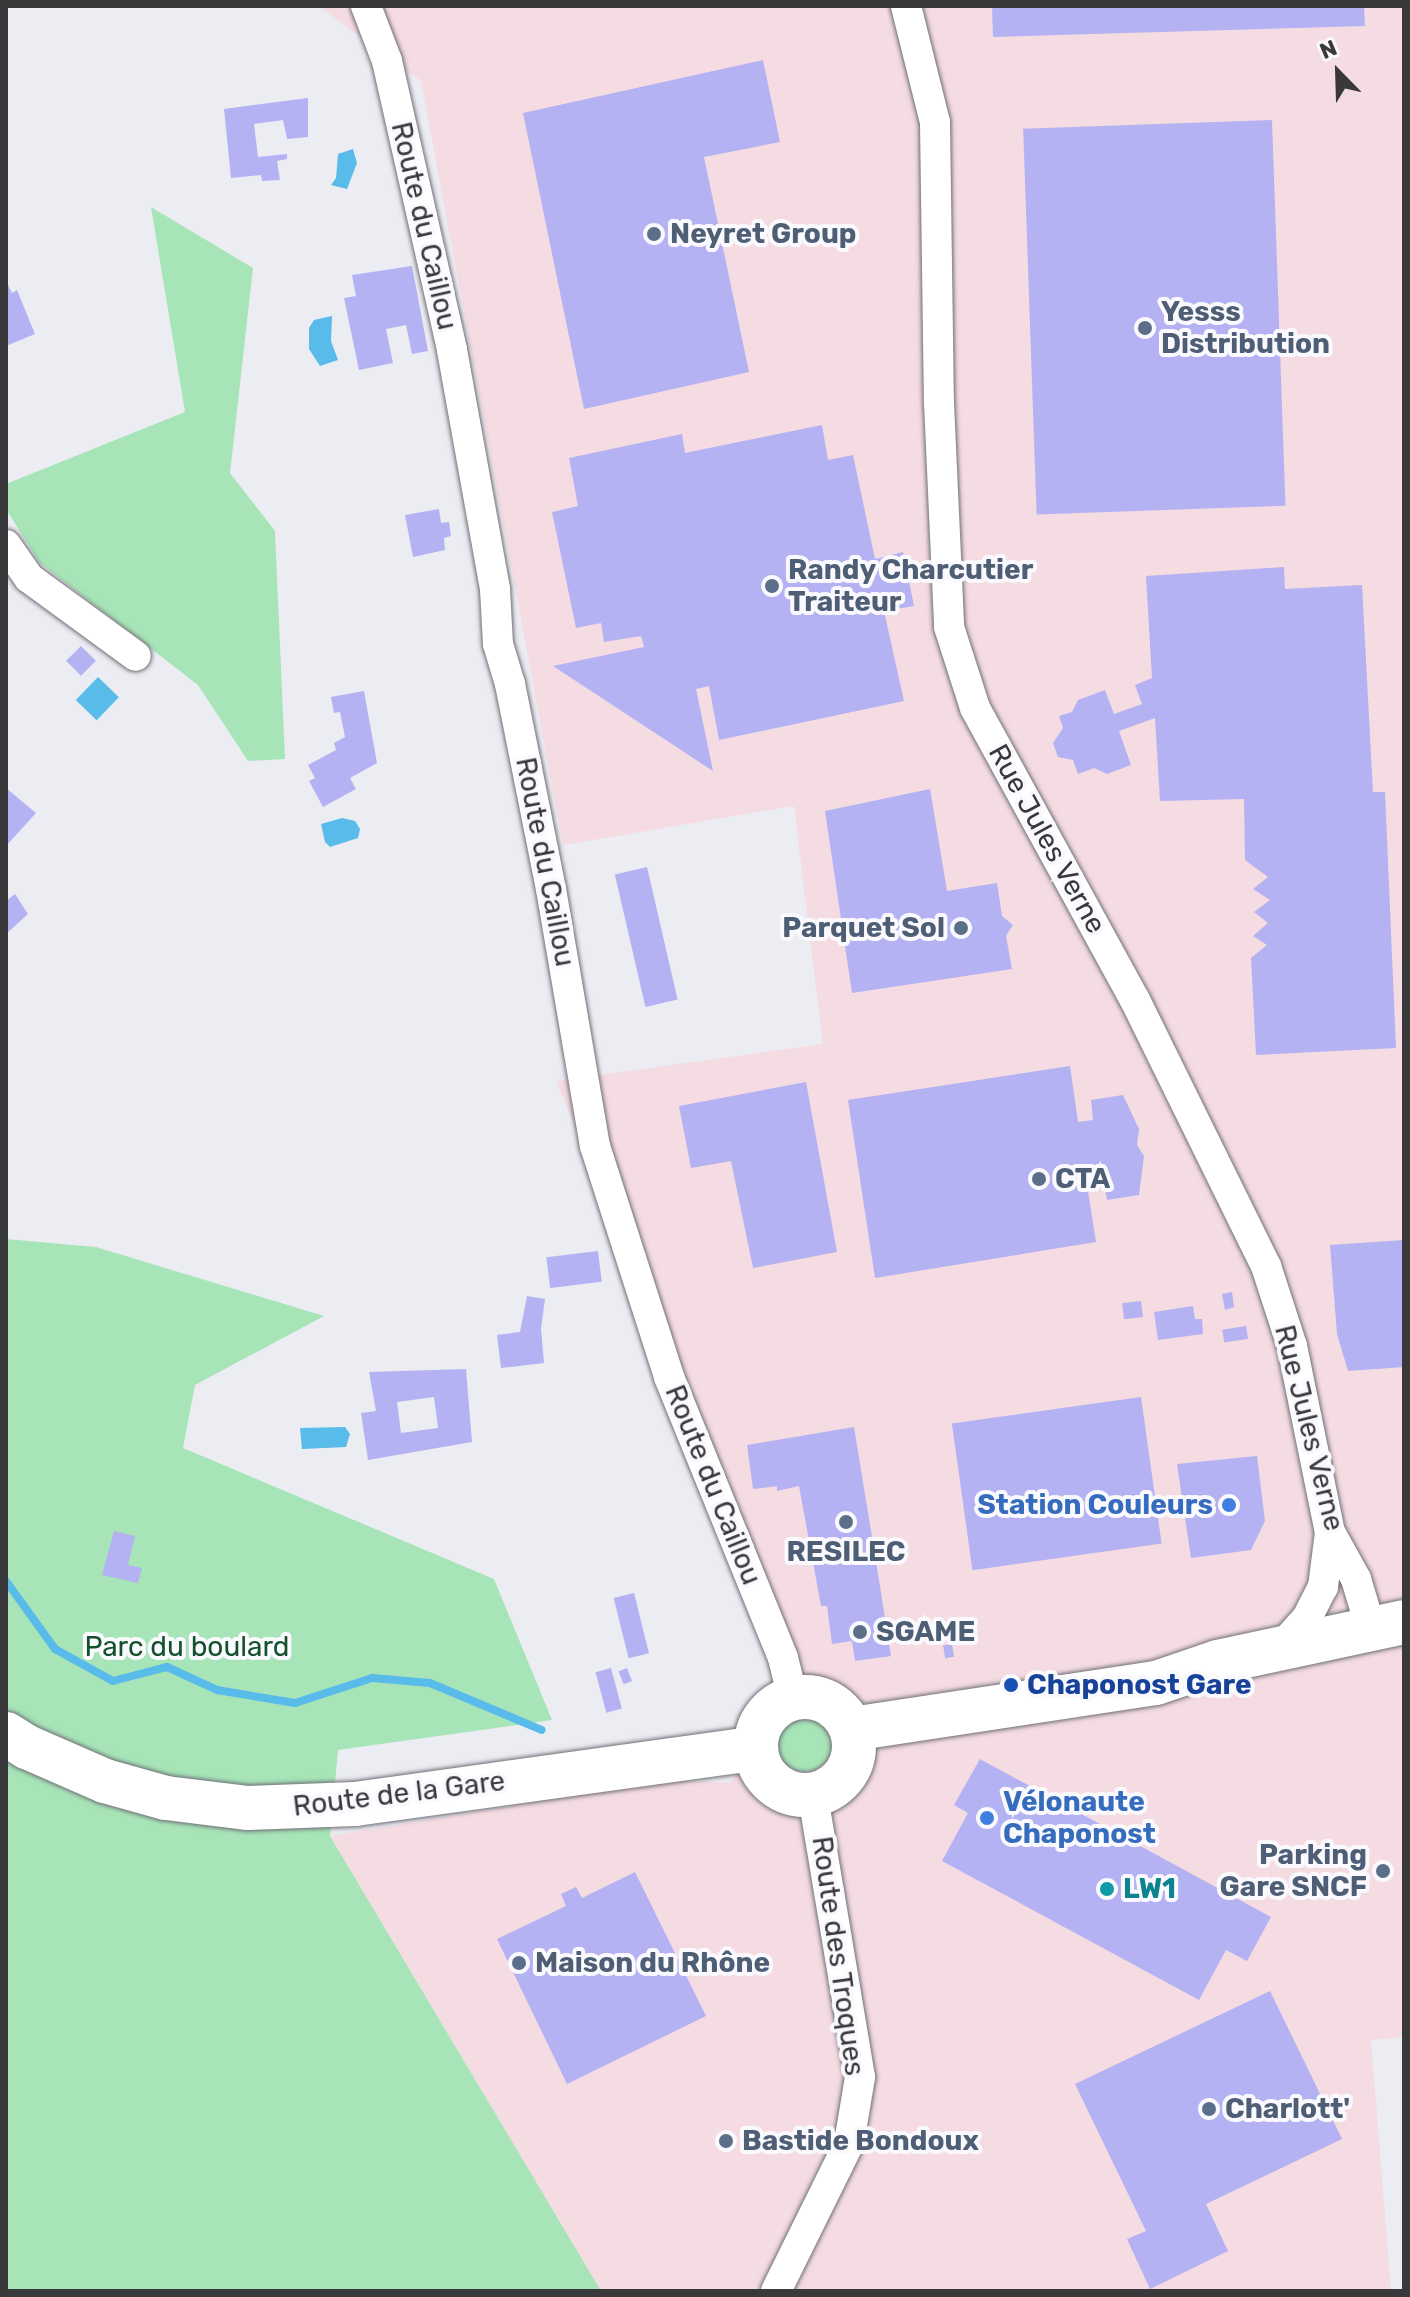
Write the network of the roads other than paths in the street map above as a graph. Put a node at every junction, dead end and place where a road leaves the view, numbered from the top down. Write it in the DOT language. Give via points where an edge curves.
graph roads {
  1 [pos="366,6"];
  2 [pos="906,6"];
  3 [pos="6,545"];
  4 [pos="136,656"];
  5 [pos="1330,1532"];
  6 [pos="1393,1633"];
  7 [pos="1279,1649"];
  8 [pos="1156,1683"];
  9 [pos="793,1698"];
  10 [pos="852,1729"];
  11 [pos="6,1734"];
  12 [pos="756,1748"];
  13 [pos="813,1795"];
  14 [pos="776,2291"];
  1 -- 9 [label="street, Route du Caillou" via="387,61 452,350 495,589 498,644 548,874 595,1146 669,1377"];
  2 -- 5 [label="street, Rue Jules Verne" via="935,122 949,627 975,708 1135,1000 1266,1266 1292,1346"];
  3 -- 4 [label="street" via="29,578"];
  5 -- 6 [label="street, Rue Jules Verne"];
  5 -- 7 [label="street" via="1323,1587 1307,1618"];
  6 -- 7 [label="main road"];
  6 -- 8 [label="main road" via="1205,1688"];
  7 -- 8 [label="main road"];
  8 -- 10 [label="main road"];
  9 -- 10 [label="main road" via="822,1699 845,1716"];
  9 -- 12 [label="main road" via="766,1716"];
  10 -- 13 [label="main road" via="854,1757 849,1769 828,1790"];
  11 -- 12 [label="main road, Route de la Gare" via="105,1781 166,1798 248,1808 376,1802"];
  12 -- 13 [label="main road" via="759,1764 781,1789"];
  13 -- 14 [label="street, Route des Troques" via="860,2077 849,2143"];
}
